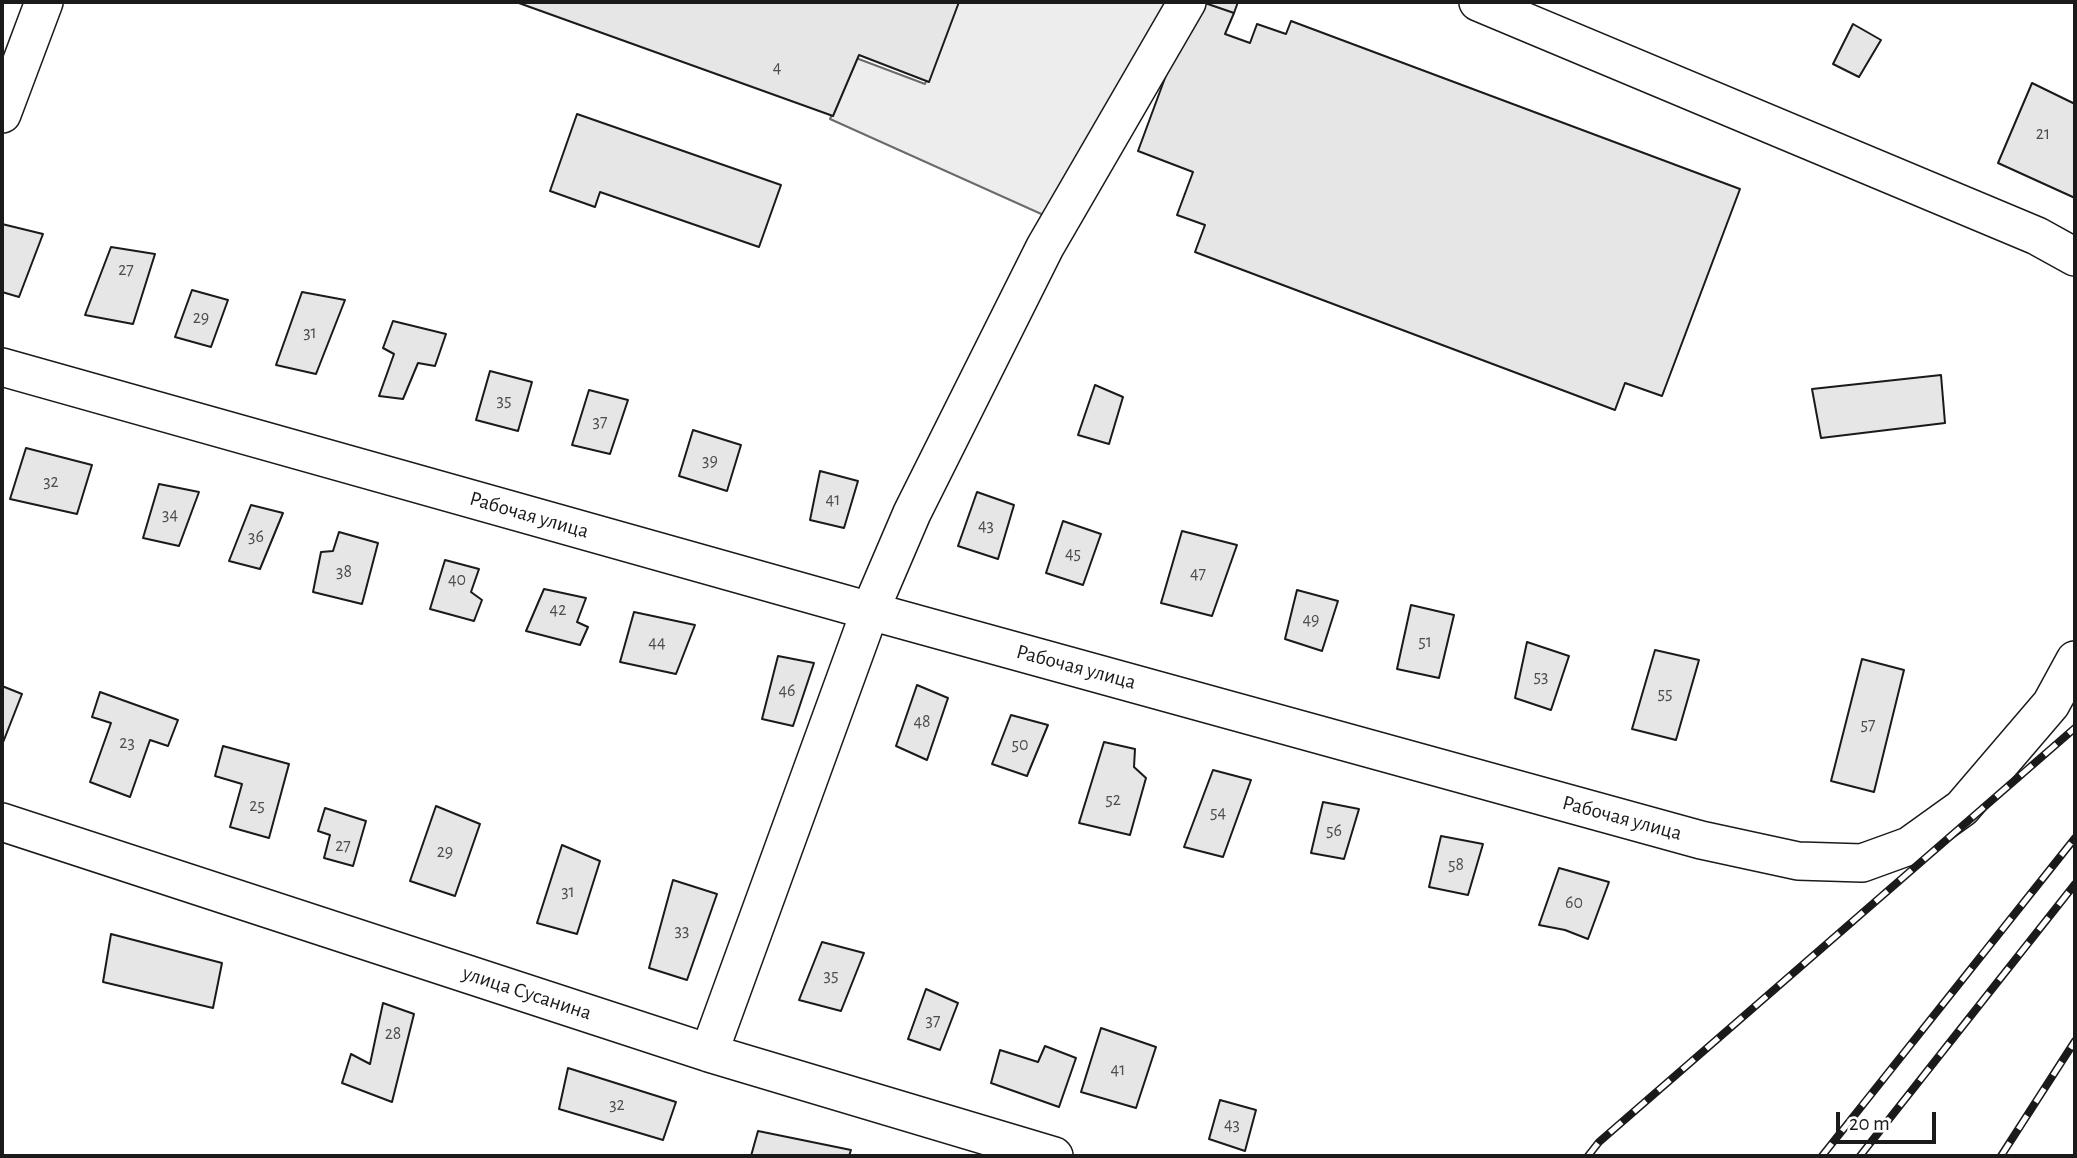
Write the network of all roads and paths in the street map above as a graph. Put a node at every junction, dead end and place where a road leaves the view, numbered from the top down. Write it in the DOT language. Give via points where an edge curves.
graph roads {
  1 [pos="44,2"];
  2 [pos="1187,2"];
  3 [pos="1478,2"];
  4 [pos="2,114"];
  5 [pos="2075,257"];
  6 [pos="2,367"];
  7 [pos="870,611"];
  8 [pos="2075,660"];
  9 [pos="2,822"];
  10 [pos="709,1053"];
  11 [pos="1054,1156"];
  1 -- 4 [label="street"];
  2 -- 7 [label="street" via="1045,247 912,513"];
  3 -- 5 [label="street" via="2024,231"];
  6 -- 7 [label="street, Рабочая улица"];
  7 -- 8 [label="street, Рабочая улица" via="1701,840 1798,861 1862,863 1909,846 1962,808 2051,704"];
  7 -- 10 [label="street"];
  9 -- 10 [label="street, улица Сусанина"];
  10 -- 11 [label="street, улица Сусанина"];
}
